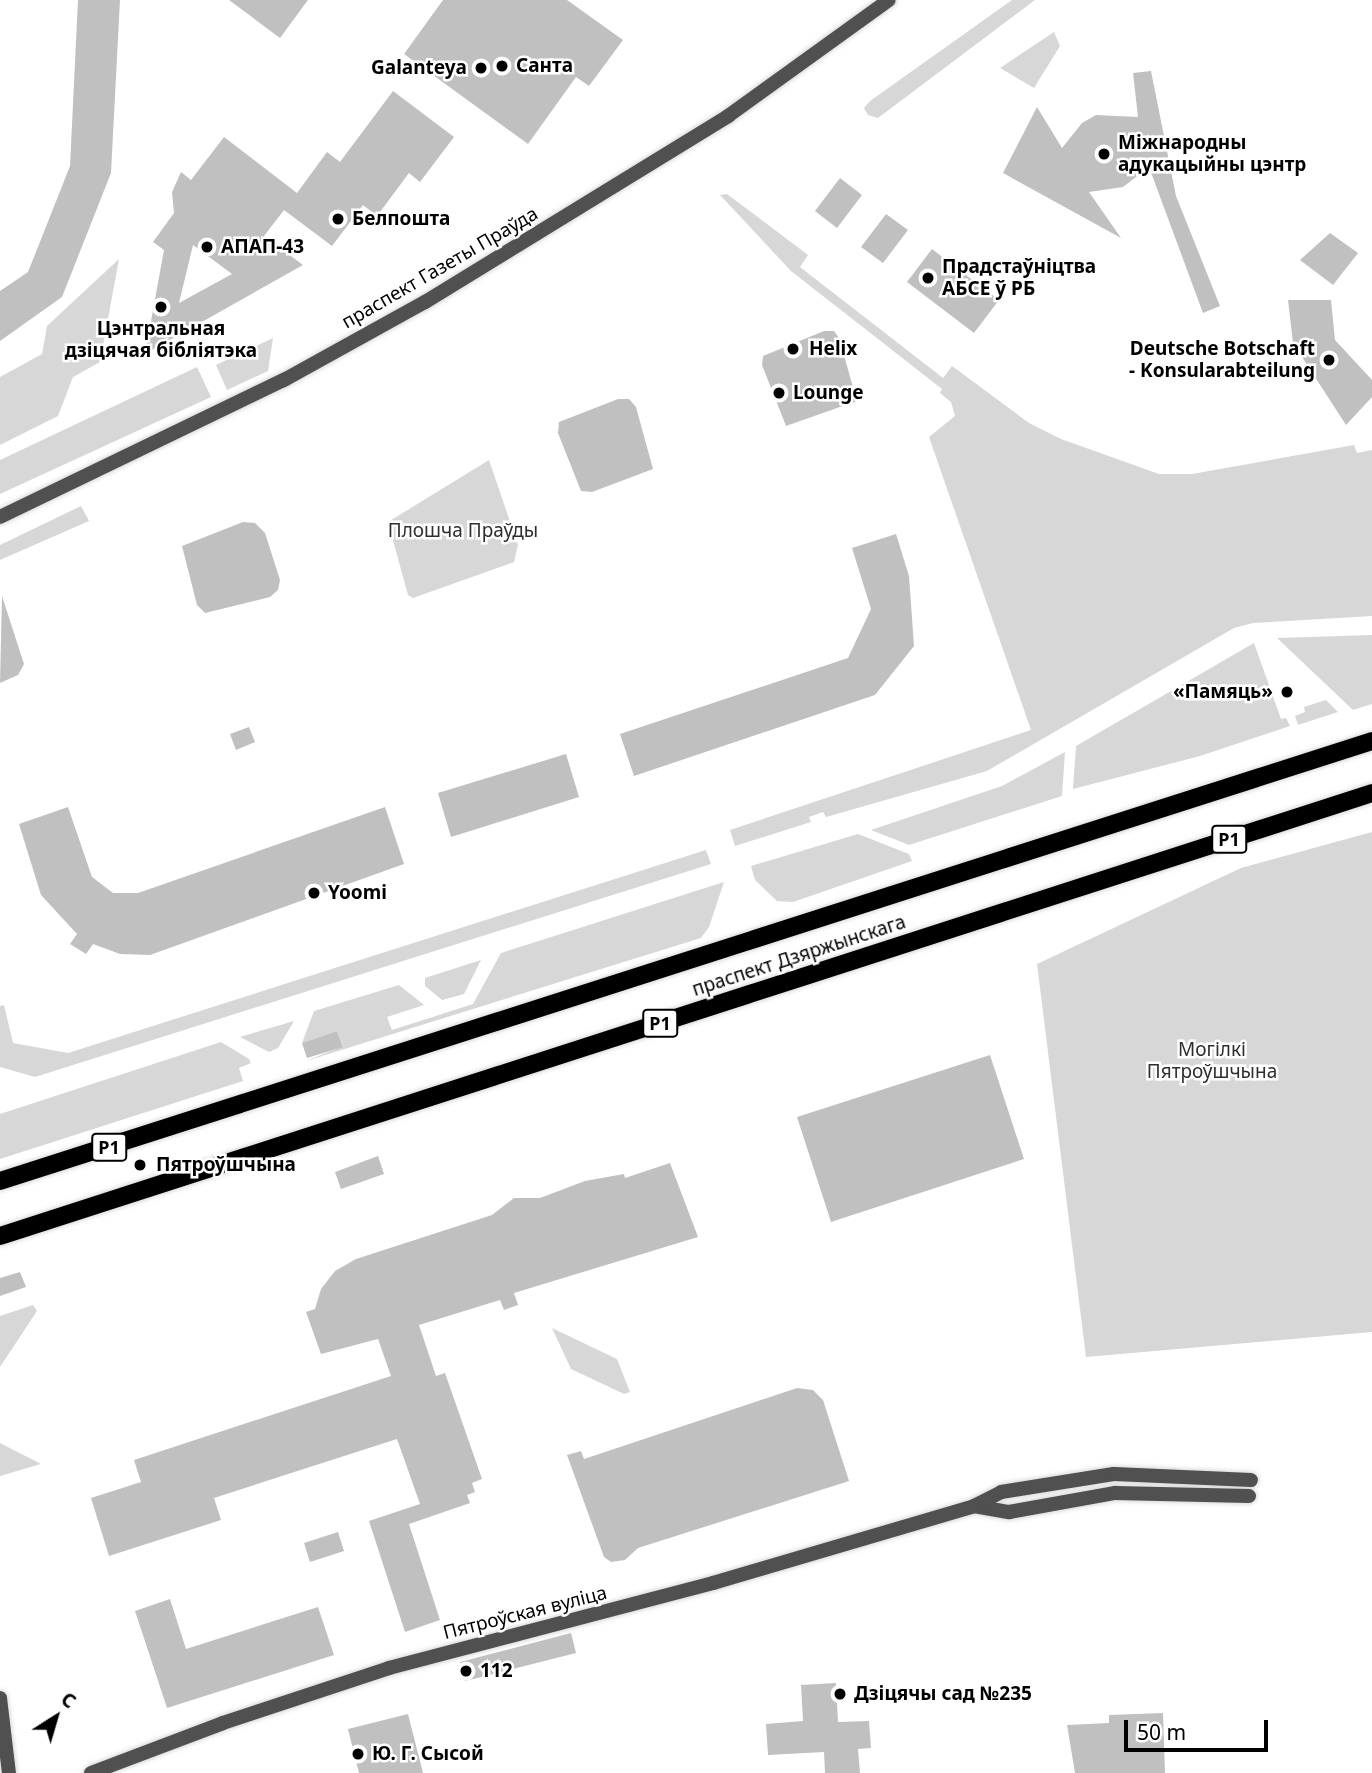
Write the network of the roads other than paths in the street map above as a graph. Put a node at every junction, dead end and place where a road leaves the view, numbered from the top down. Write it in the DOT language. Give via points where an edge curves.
graph roads {
  1 [pos="883,3"];
  2 [pos="0,516"];
  3 [pos="1372,741"];
  4 [pos="1372,793"];
  5 [pos="1372,799"];
  6 [pos="1351,800"];
  7 [pos="0,1181"];
  8 [pos="0,1236"];
  9 [pos="1231,1477"];
  10 [pos="1251,1480"];
  11 [pos="1228,1496"];
  12 [pos="1249,1496"];
  13 [pos="974,1506"];
  14 [pos="0,1699"];
  15 [pos="9,1773"];
  16 [pos="90,1773"];
  1 -- 2 [label="street, праспект Газеты Праўда" via="728,116 425,302 284,380"];
  3 -- 7 [label="main road, праспект Дзяржынскага / Р1"];
  4 -- 6 [label="main road, праспект Дзяржынскага"];
  5 -- 6 [label="main road, Р1"];
  6 -- 8 [label="main road, праспект Дзяржынскага / Р1"];
  9 -- 10 [label="street, Пятроўская вуліца"];
  9 -- 11 [label="street"];
  9 -- 13 [label="street, Пятроўская вуліца" via="1114,1475 1001,1492"];
  11 -- 12 [label="street, Пятроўская вуліца"];
  11 -- 13 [label="street, Пятроўская вуліца" via="1115,1493 1009,1512"];
  13 -- 16 [label="street, Пятроўская вуліца" via="701,1586 389,1668"];
  14 -- 15 [label="street"];
}
